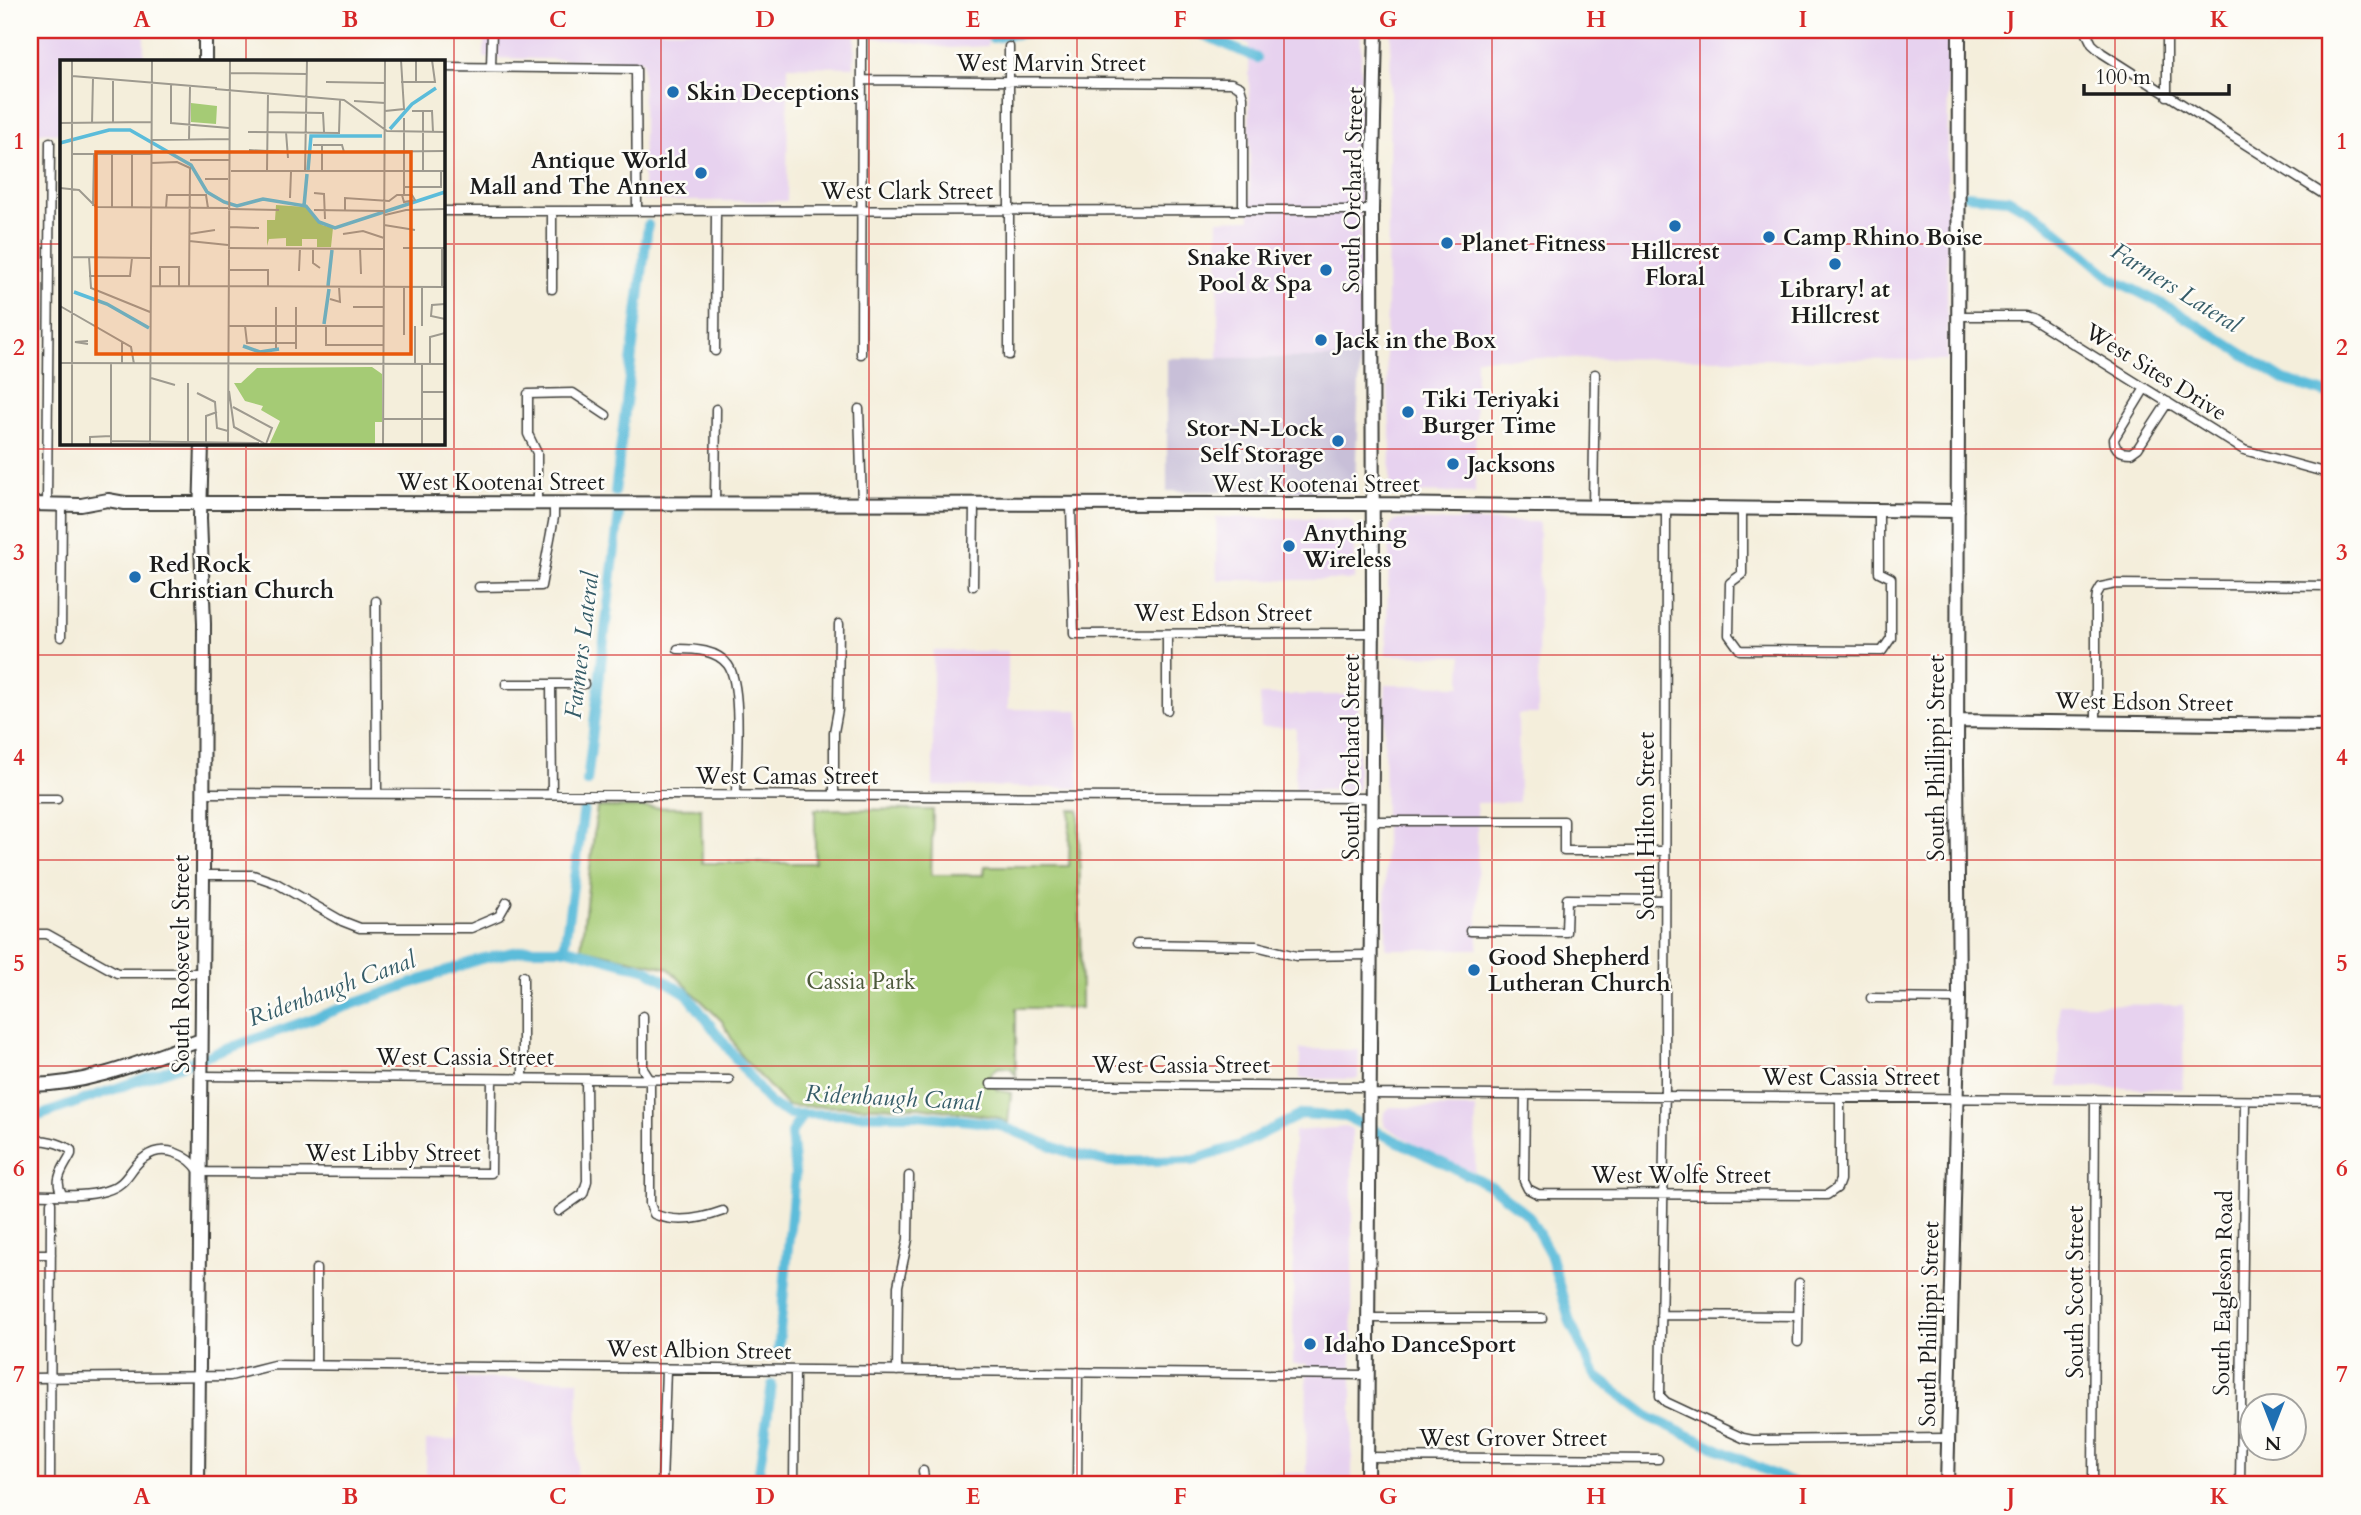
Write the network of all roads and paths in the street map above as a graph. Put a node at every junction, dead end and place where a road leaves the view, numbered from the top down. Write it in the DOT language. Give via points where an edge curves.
graph roads {
  1 [pos="205,30"];
  2 [pos="492,30"];
  3 [pos="1376,30"];
  4 [pos="1959,30"];
  5 [pos="2085,30"];
  6 [pos="2167,30"];
  7 [pos="862,38"];
  8 [pos="1009,47"];
  9 [pos="205,60"];
  10 [pos="444,67"];
  11 [pos="491,67"];
  12 [pos="862,80"];
  13 [pos="1009,82"];
  14 [pos="2167,96"];
  15 [pos="50,142"];
  16 [pos="2331,199"];
  17 [pos="1009,210"];
  18 [pos="1243,210"];
  19 [pos="1372,210"];
  20 [pos="444,211"];
  21 [pos="552,211"];
  22 [pos="637,211"];
  23 [pos="716,211"];
  24 [pos="861,211"];
  25 [pos="552,289"];
  26 [pos="1959,316"];
  27 [pos="715,351"];
  28 [pos="861,354"];
  29 [pos="1009,355"];
  30 [pos="1595,374"];
  31 [pos="2145,388"];
  32 [pos="2168,402"];
  33 [pos="716,409"];
  34 [pos="859,409"];
  35 [pos="606,415"];
  36 [pos="202,444"];
  37 [pos="2331,474"];
  38 [pos="201,502"];
  39 [pos="554,503"];
  40 [pos="715,503"];
  41 [pos="30,504"];
  42 [pos="47,504"];
  43 [pos="62,504"];
  44 [pos="537,504"];
  45 [pos="862,504"];
  46 [pos="974,504"];
  47 [pos="1373,504"];
  48 [pos="1071,505"];
  49 [pos="1593,507"];
  50 [pos="1666,507"];
  51 [pos="1742,508"];
  52 [pos="1879,510"];
  53 [pos="1958,511"];
  54 [pos="973,586"];
  55 [pos="2331,586"];
  56 [pos="479,587"];
  57 [pos="376,601"];
  58 [pos="839,624"];
  59 [pos="1373,633"];
  60 [pos="1167,634"];
  61 [pos="61,637"];
  62 [pos="678,649"];
  63 [pos="506,684"];
  64 [pos="551,684"];
  65 [pos="584,684"];
  66 [pos="1167,710"];
  67 [pos="1957,721"];
  68 [pos="2096,723"];
  69 [pos="2331,725"];
  70 [pos="552,790"];
  71 [pos="203,793"];
  72 [pos="377,793"];
  73 [pos="736,795"];
  74 [pos="834,795"];
  75 [pos="1371,798"];
  76 [pos="30,799"];
  77 [pos="57,799"];
  78 [pos="1371,821"];
  79 [pos="1665,851"];
  80 [pos="203,875"];
  81 [pos="1665,900"];
  82 [pos="507,902"];
  83 [pos="1470,931"];
  84 [pos="30,934"];
  85 [pos="1137,944"];
  86 [pos="1371,955"];
  87 [pos="202,973"];
  88 [pos="523,976"];
  89 [pos="1871,998"];
  90 [pos="1959,999"];
  91 [pos="643,1016"];
  92 [pos="201,1058"];
  93 [pos="492,1079"];
  94 [pos="523,1079"];
  95 [pos="586,1079"];
  96 [pos="650,1080"];
  97 [pos="729,1080"];
  98 [pos="991,1084"];
  99 [pos="30,1085"];
  100 [pos="1371,1091"];
  101 [pos="1525,1096"];
  102 [pos="1663,1098"];
  103 [pos="1840,1098"];
  104 [pos="1955,1098"];
  105 [pos="2095,1099"];
  106 [pos="2245,1101"];
  107 [pos="2331,1101"];
  108 [pos="30,1142"];
  109 [pos="200,1172"];
  110 [pos="909,1175"];
  111 [pos="62,1194"];
  112 [pos="30,1195"];
  113 [pos="1662,1195"];
  114 [pos="51,1203"];
  115 [pos="559,1210"];
  116 [pos="723,1211"];
  117 [pos="30,1254"];
  118 [pos="51,1254"];
  119 [pos="316,1269"];
  120 [pos="1799,1283"];
  121 [pos="1661,1315"];
  122 [pos="1798,1316"];
  123 [pos="1369,1318"];
  124 [pos="1542,1318"];
  125 [pos="1798,1342"];
  126 [pos="316,1365"];
  127 [pos="666,1368"];
  128 [pos="795,1370"];
  129 [pos="897,1371"];
  130 [pos="1078,1372"];
  131 [pos="1368,1375"];
  132 [pos="199,1377"];
  133 [pos="30,1378"];
  134 [pos="51,1378"];
  135 [pos="1948,1438"];
  136 [pos="1368,1457"];
  137 [pos="1658,1459"];
  138 [pos="923,1471"];
  139 [pos="50,1485"];
  140 [pos="198,1485"];
  141 [pos="662,1485"];
  142 [pos="794,1485"];
  143 [pos="925,1485"];
  144 [pos="1077,1485"];
  145 [pos="1367,1485"];
  146 [pos="1947,1485"];
  147 [pos="2093,1485"];
  148 [pos="2240,1485"];
  1 -- 9 [label="street"];
  2 -- 11 [label="street"];
  3 -- 19 [label="street, South Orchard Street"];
  4 -- 26 [label="street, South Phillippi Street"];
  5 -- 14 [label="street" via="2102,53"];
  6 -- 14 [label="street"];
  7 -- 12 [label="street"];
  8 -- 13 [label="street"];
  10 -- 11 [label="street"];
  11 -- 22 [label="street" via="636,69"];
  12 -- 13 [label="street, West Marvin Street"];
  12 -- 24 [label="street"];
  13 -- 17 [label="street"];
  13 -- 18 [label="street, West Marvin Street" via="1231,83 1244,97"];
  14 -- 16 [label="street"];
  15 -- 42 [label="street"];
  17 -- 18 [label="street, West Clark Street"];
  17 -- 24 [label="street, West Clark Street"];
  17 -- 29 [label="street"];
  18 -- 19 [label="street, West Clark Street"];
  19 -- 47 [label="street, South Orchard Street"];
  20 -- 21 [label="street, West Clark Street"];
  21 -- 22 [label="street, West Clark Street"];
  21 -- 25 [label="street"];
  22 -- 23 [label="street, West Clark Street"];
  23 -- 24 [label="street, West Clark Street"];
  23 -- 27 [label="street"];
  24 -- 28 [label="street"];
  26 -- 31 [label="street, West Sites Drive" via="2028,316"];
  26 -- 53 [label="street, South Phillippi Street"];
  30 -- 49 [label="street"];
  31 -- 32 [label="street, West Sites Drive"];
  31 -- 32 [label="street" via="2115,439 2120,452 2138,448"];
  32 -- 37 [label="street, West Sites Drive" via="2248,452"];
  33 -- 40 [label="street"];
  34 -- 45 [label="street"];
  35 -- 44 [label="street" via="573,393 528,394 528,434 537,453"];
  36 -- 38 [label="street, South Roosevelt Street"];
  38 -- 43 [label="street, West Kootenai Street"];
  38 -- 44 [label="street, West Kootenai Street"];
  38 -- 71 [label="street, South Roosevelt Street"];
  39 -- 40 [label="street, West Kootenai Street"];
  39 -- 44 [label="street, West Kootenai Street"];
  39 -- 56 [label="street" via="541,586"];
  40 -- 45 [label="street, West Kootenai Street"];
  41 -- 42 [label="street, West Kootenai Street"];
  42 -- 43 [label="street, West Kootenai Street"];
  43 -- 61 [label="street"];
  45 -- 46 [label="street, West Kootenai Street"];
  46 -- 48 [label="street, West Kootenai Street"];
  46 -- 54 [label="street"];
  47 -- 48 [label="street, West Kootenai Street"];
  47 -- 49 [label="street, West Kootenai Street"];
  47 -- 59 [label="street, South Orchard Street"];
  48 -- 60 [label="street, West Edson Street" via="1074,634"];
  49 -- 50 [label="street, West Kootenai Street"];
  50 -- 51 [label="street, West Kootenai Street"];
  50 -- 79 [label="street, South Hilton Street"];
  51 -- 52 [label="street, West Kootenai Street"];
  51 -- 52 [label="street" via="1742,574 1730,583 1729,635 1740,650 1882,651 1891,638 1891,578 1880,572"];
  52 -- 53 [label="street, West Kootenai Street"];
  53 -- 67 [label="street, South Phillippi Street"];
  55 -- 68 [label="street" via="2101,587 2096,603"];
  57 -- 72 [label="street"];
  58 -- 74 [label="street"];
  59 -- 60 [label="street, West Edson Street"];
  59 -- 75 [label="street, South Orchard Street"];
  60 -- 66 [label="street"];
  62 -- 73 [label="street" via="703,649 727,663 736,684"];
  63 -- 64 [label="street"];
  64 -- 65 [label="street"];
  64 -- 70 [label="street"];
  67 -- 68 [label="street, West Edson Street"];
  67 -- 90 [label="street, South Phillippi Street"];
  68 -- 69 [label="street, West Edson Street"];
  70 -- 72 [label="street, West Camas Street"];
  70 -- 73 [label="street, West Camas Street"];
  71 -- 72 [label="street, West Camas Street"];
  71 -- 80 [label="street, South Roosevelt Street"];
  73 -- 74 [label="street, West Camas Street"];
  74 -- 75 [label="street, West Camas Street"];
  75 -- 78 [label="street, South Orchard Street"];
  76 -- 77 [label="street"];
  78 -- 79 [label="street" via="1564,821 1564,851"];
  78 -- 86 [label="street, South Orchard Street"];
  79 -- 81 [label="street, South Hilton Street"];
  80 -- 82 [label="street" via="265,879 360,928 471,928 499,916"];
  80 -- 87 [label="street, South Roosevelt Street"];
  81 -- 83 [label="street" via="1567,899 1566,932"];
  81 -- 102 [label="street, South Hilton Street"];
  84 -- 87 [label="street" via="47,934 117,973"];
  85 -- 86 [label="street" via="1256,946 1296,956"];
  86 -- 100 [label="street, South Orchard Street"];
  87 -- 92 [label="street, South Roosevelt Street"];
  88 -- 94 [label="street"];
  89 -- 90 [label="street"];
  90 -- 104 [label="street, South Phillippi Street"];
  91 -- 96 [label="street" via="643,1069"];
  92 -- 93 [label="street, West Cassia Street"];
  92 -- 99 [label="street, West Cassia Street"];
  92 -- 109 [label="street, South Roosevelt Street"];
  93 -- 94 [label="street, West Cassia Street"];
  93 -- 109 [label="street, West Libby Street" via="491,1173"];
  94 -- 95 [label="street, West Cassia Street"];
  95 -- 96 [label="street, West Cassia Street"];
  95 -- 115 [label="street" via="587,1181 583,1194"];
  96 -- 97 [label="street, West Cassia Street"];
  96 -- 116 [label="street" via="650,1204 654,1214 664,1219 701,1219"];
  98 -- 100 [label="street, West Cassia Street"];
  100 -- 101 [label="street, West Cassia Street"];
  100 -- 123 [label="street, South Orchard Street"];
  101 -- 102 [label="street, West Cassia Street"];
  101 -- 113 [label="street, West Wolfe Street" via="1524,1181 1528,1189 1538,1194"];
  102 -- 103 [label="street, West Cassia Street"];
  102 -- 113 [label="street, South Hilton Street"];
  103 -- 104 [label="street, West Cassia Street"];
  103 -- 113 [label="street, West Wolfe Street" via="1840,1180 1827,1195"];
  104 -- 105 [label="street, West Cassia Street"];
  104 -- 135 [label="street, South Phillippi Street"];
  105 -- 106 [label="street, West Cassia Street"];
  105 -- 147 [label="street, South Scott Street"];
  106 -- 107 [label="street, West Cassia Street"];
  106 -- 148 [label="street, South Eagleson Road"];
  108 -- 111 [label="street" via="52,1142 71,1150 58,1180"];
  109 -- 111 [label="street" via="180,1154 161,1152 144,1157 113,1188 77,1196"];
  109 -- 132 [label="street, South Roosevelt Street"];
  110 -- 129 [label="street" via="908,1239 898,1286"];
  111 -- 112 [label="street"];
  113 -- 121 [label="street, South Hilton Street"];
  114 -- 118 [label="street"];
  117 -- 118 [label="street"];
  118 -- 134 [label="street"];
  119 -- 126 [label="street"];
  120 -- 122 [label="street"];
  121 -- 122 [label="street"];
  121 -- 135 [label="street, South Hilton Street" via="1660,1396 1732,1433 1753,1440"];
  122 -- 125 [label="street"];
  123 -- 124 [label="street"];
  123 -- 131 [label="street, South Orchard Street"];
  126 -- 127 [label="street, West Albion Street"];
  126 -- 132 [label="street, West Albion Street" via="274,1365 230,1376"];
  127 -- 128 [label="street, West Albion Street"];
  127 -- 141 [label="street"];
  128 -- 129 [label="street, West Albion Street"];
  128 -- 142 [label="street"];
  129 -- 130 [label="street, West Albion Street"];
  130 -- 131 [label="street, West Albion Street"];
  130 -- 144 [label="street"];
  131 -- 136 [label="street, South Orchard Street"];
  132 -- 134 [label="street, West Albion Street"];
  132 -- 140 [label="street, South Roosevelt Street"];
  133 -- 134 [label="street, West Albion Street"];
  134 -- 139 [label="street"];
  135 -- 146 [label="street, South Phillippi Street"];
  136 -- 137 [label="street, West Grover Street"];
  136 -- 145 [label="street, South Orchard Street"];
  138 -- 143 [label="street"];
}
